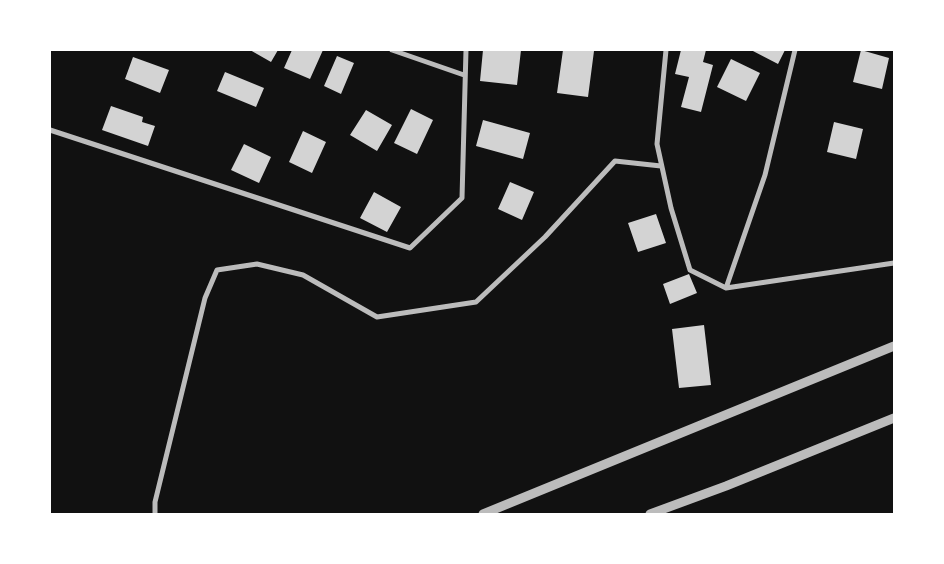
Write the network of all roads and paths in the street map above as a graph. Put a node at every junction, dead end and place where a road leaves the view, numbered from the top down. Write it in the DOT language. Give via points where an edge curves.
graph roads {
  1 [pos="392,50"];
  2 [pos="466,50"];
  3 [pos="666,50"];
  4 [pos="795,50"];
  5 [pos="464,75"];
  6 [pos="50,130"];
  7 [pos="662,166"];
  8 [pos="894,263"];
  9 [pos="726,288"];
  10 [pos="894,346"];
  11 [pos="894,418"];
  12 [pos="155,514"];
  13 [pos="483,514"];
  14 [pos="650,514"];
  1 -- 5 [label="street"];
  2 -- 5 [label="street"];
  3 -- 7 [label="street" via="657,144"];
  4 -- 9 [label="street" via="765,175"];
  5 -- 6 [label="street" via="462,198 410,248"];
  7 -- 9 [label="street" via="690,270"];
  7 -- 12 [label="street" via="615,161 546,237 476,302 378,317 303,275 257,264 217,270 205,298 155,502"];
  8 -- 9 [label="street"];
  10 -- 13 [label="street"];
  11 -- 14 [label="street"];
}
